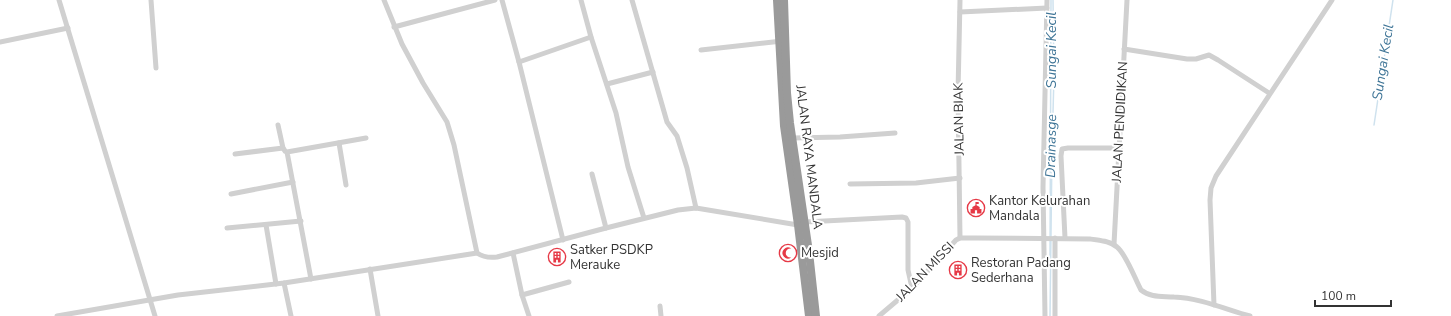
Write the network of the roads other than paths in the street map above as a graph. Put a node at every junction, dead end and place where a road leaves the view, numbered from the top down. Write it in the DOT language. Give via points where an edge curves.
graph roads {
  1 [pos="59,0"];
  2 [pos="151,0"];
  3 [pos="384,0"];
  4 [pos="495,0"];
  5 [pos="502,0"];
  6 [pos="581,0"];
  7 [pos="632,0"];
  8 [pos="777,0"];
  9 [pos="784,0"];
  10 [pos="960,0"];
  11 [pos="1047,0"];
  12 [pos="1127,0"];
  13 [pos="1332,0"];
  14 [pos="1047,8"];
  15 [pos="960,12"];
  16 [pos="394,27"];
  17 [pos="68,28"];
  18 [pos="591,37"];
  19 [pos="782,41"];
  20 [pos="0,42"];
  21 [pos="1124,49"];
  22 [pos="701,50"];
  23 [pos="519,62"];
  24 [pos="156,68"];
  25 [pos="653,72"];
  26 [pos="607,84"];
  27 [pos="1269,93"];
  28 [pos="278,125"];
  29 [pos="895,133"];
  30 [pos="366,138"];
  31 [pos="792,138"];
  32 [pos="339,143"];
  33 [pos="1120,148"];
  34 [pos="285,150"];
  35 [pos="235,154"];
  36 [pos="592,174"];
  37 [pos="960,178"];
  38 [pos="293,182"];
  39 [pos="850,184"];
  40 [pos="346,185"];
  41 [pos="231,194"];
  42 [pos="696,208"];
  43 [pos="644,218"];
  44 [pos="301,221"];
  45 [pos="801,224"];
  46 [pos="266,225"];
  47 [pos="227,228"];
  48 [pos="606,228"];
  49 [pos="960,238"];
  50 [pos="1049,238"];
  51 [pos="1066,238"];
  52 [pos="563,240"];
  53 [pos="1114,244"];
  54 [pos="477,253"];
  55 [pos="513,253"];
  56 [pos="370,269"];
  57 [pos="311,279"];
  58 [pos="569,282"];
  59 [pos="284,283"];
  60 [pos="276,284"];
  61 [pos="912,288"];
  62 [pos="522,295"];
  63 [pos="151,300"];
  64 [pos="1214,305"];
  65 [pos="660,306"];
  66 [pos="57,316"];
  67 [pos="155,316"];
  68 [pos="291,316"];
  69 [pos="378,316"];
  70 [pos="529,316"];
  71 [pos="661,316"];
  72 [pos="809,316"];
  73 [pos="816,316"];
  74 [pos="879,316"];
  75 [pos="1045,316"];
  76 [pos="1055,316"];
  77 [pos="1250,316"];
  1 -- 17 [label="street"];
  2 -- 24 [label="street"];
  3 -- 16 [label="street"];
  4 -- 16 [label="street"];
  5 -- 23 [label="street"];
  6 -- 18 [label="street"];
  7 -- 25 [label="street"];
  8 -- 19 [label="highway, JALAN RAYA MANDALA"];
  9 -- 19 [label="highway, JALAN RAYA MANDALA"];
  10 -- 15 [label="street, JALAN BIAK"];
  11 -- 14 [label="street"];
  12 -- 21 [label="street, JALAN PENDIDIKAN"];
  13 -- 27 [label="street"];
  14 -- 15 [label="street"];
  14 -- 50 [label="street" via="1044,173"];
  15 -- 37 [label="street, JALAN BIAK"];
  16 -- 54 [label="street" via="420,78 447,122"];
  17 -- 20 [label="street"];
  17 -- 63 [label="street"];
  18 -- 23 [label="street"];
  18 -- 26 [label="street"];
  19 -- 22 [label="street"];
  19 -- 31 [label="highway, JALAN RAYA MANDALA"];
  19 -- 45 [label="highway, JALAN RAYA MANDALA" via="784,126"];
  21 -- 27 [label="street" via="1187,59 1209,55"];
  21 -- 33 [label="street, JALAN PENDIDIKAN"];
  23 -- 52 [label="street"];
  25 -- 26 [label="street"];
  25 -- 42 [label="street" via="667,122 677,136"];
  26 -- 43 [label="street"];
  27 -- 64 [label="street" via="1212,184 1210,200"];
  28 -- 34 [label="street"];
  29 -- 31 [label="street"];
  30 -- 32 [label="street"];
  31 -- 45 [label="highway, JALAN RAYA MANDALA"];
  32 -- 34 [label="street"];
  32 -- 40 [label="street"];
  33 -- 51 [label="street" via="1062,150"];
  33 -- 53 [label="street, JALAN PENDIDIKAN"];
  34 -- 35 [label="street"];
  34 -- 38 [label="street"];
  36 -- 48 [label="street"];
  37 -- 39 [label="street" via="916,183"];
  37 -- 49 [label="street, JALAN BIAK"];
  38 -- 41 [label="street"];
  38 -- 44 [label="street"];
  42 -- 43 [label="street"];
  42 -- 45 [label="street"];
  43 -- 48 [label="street"];
  44 -- 46 [label="street"];
  44 -- 57 [label="street"];
  45 -- 61 [label="street" via="906,218 908,270"];
  45 -- 72 [label="highway, JALAN RAYA MANDALA"];
  45 -- 73 [label="highway, JALAN RAYA MANDALA"];
  46 -- 47 [label="street"];
  46 -- 60 [label="street"];
  48 -- 52 [label="street"];
  49 -- 50 [label="street, JALAN MISSI"];
  49 -- 61 [label="street, JALAN MISSI"];
  50 -- 51 [label="street, JALAN MISSI"];
  50 -- 75 [label="street"];
  50 -- 76 [label="street"];
  51 -- 53 [label="street, JALAN MISSI" via="1095,239"];
  52 -- 55 [label="street"];
  53 -- 64 [label="street" via="1120,250 1141,290 1146,294 1189,298"];
  54 -- 55 [label="street" via="493,258"];
  54 -- 56 [label="street"];
  55 -- 62 [label="street"];
  56 -- 57 [label="street"];
  56 -- 69 [label="street"];
  57 -- 59 [label="street"];
  58 -- 62 [label="street"];
  59 -- 60 [label="street"];
  59 -- 68 [label="street"];
  60 -- 63 [label="street"];
  61 -- 74 [label="street, JALAN MISSI"];
  62 -- 70 [label="street"];
  63 -- 66 [label="street"];
  63 -- 67 [label="street"];
  64 -- 77 [label="street"];
  65 -- 71 [label="street"];
}
